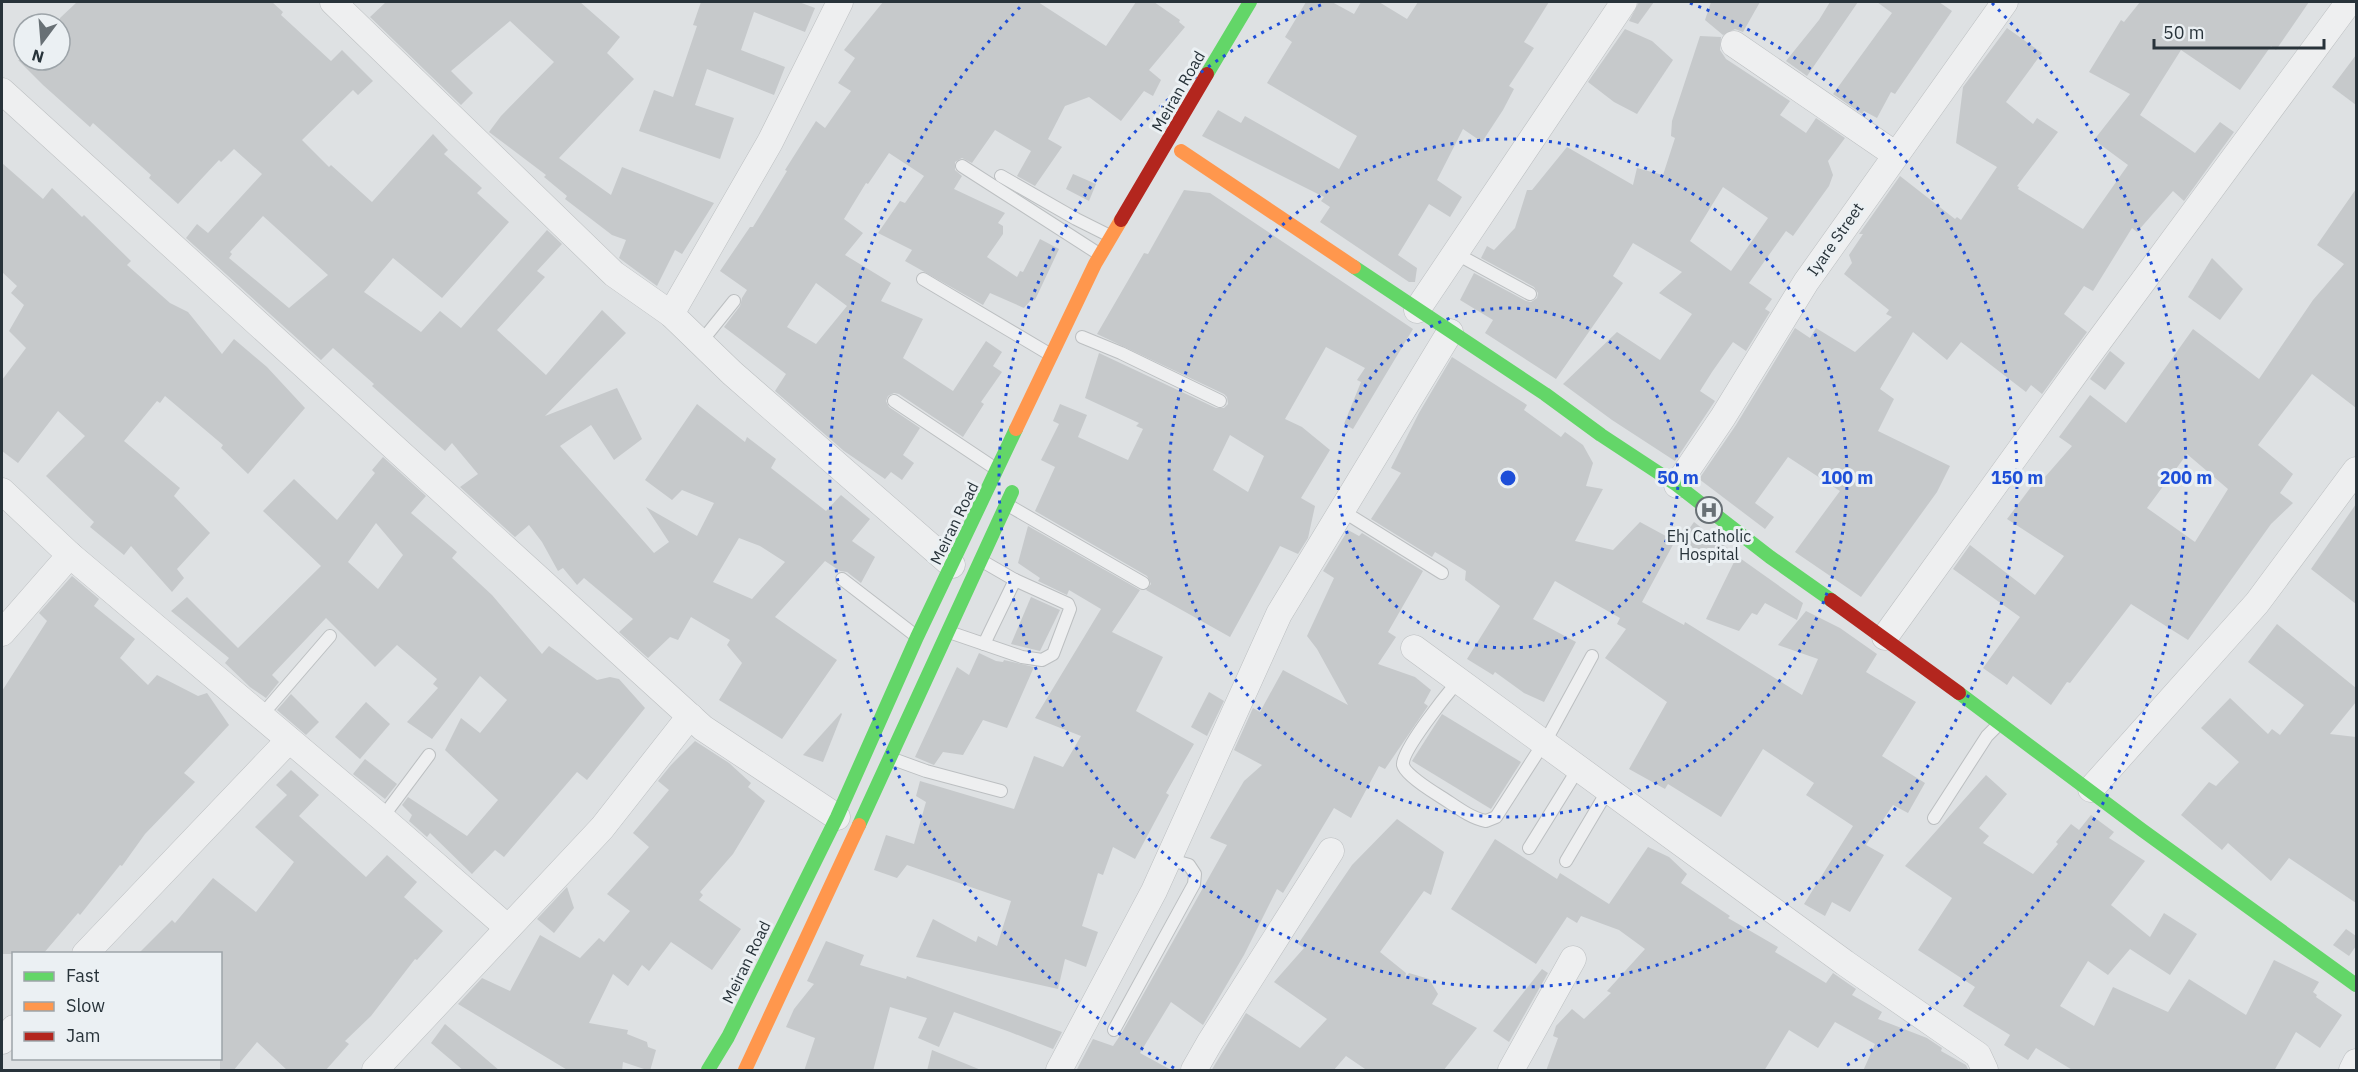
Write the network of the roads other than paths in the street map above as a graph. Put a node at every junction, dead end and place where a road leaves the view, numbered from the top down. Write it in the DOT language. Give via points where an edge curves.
graph roads {
  1 [pos="840,2"];
  2 [pos="1250,2"];
  3 [pos="1624,2"];
  4 [pos="2005,2"];
  5 [pos="2349,2"];
  6 [pos="346,5"];
  7 [pos="1734,44"];
  8 [pos="2,91"];
  9 [pos="1181,151"];
  10 [pos="1896,155"];
  11 [pos="962,166"];
  12 [pos="1001,176"];
  13 [pos="1111,236"];
  14 [pos="1455,253"];
  15 [pos="1100,255"];
  16 [pos="924,279"];
  17 [pos="1530,294"];
  18 [pos="734,301"];
  19 [pos="1417,310"];
  20 [pos="671,314"];
  21 [pos="1450,332"];
  22 [pos="1082,337"];
  23 [pos="701,342"];
  24 [pos="1052,355"];
  25 [pos="894,401"];
  26 [pos="1220,401"];
  27 [pos="997,470"];
  28 [pos="2356,470"];
  29 [pos="1016,483"];
  30 [pos="1677,485"];
  31 [pos="2,491"];
  32 [pos="1006,504"];
  33 [pos="1341,510"];
  34 [pos="70,555"];
  35 [pos="981,560"];
  36 [pos="952,566"];
  37 [pos="1442,573"];
  38 [pos="842,579"];
  39 [pos="1015,580"];
  40 [pos="1143,583"];
  41 [pos="926,620"];
  42 [pos="947,631"];
  43 [pos="2,633"];
  44 [pos="330,636"];
  45 [pos="917,637"];
  46 [pos="1885,637"];
  47 [pos="984,644"];
  48 [pos="1414,648"];
  49 [pos="1592,656"];
  50 [pos="1458,681"];
  51 [pos="261,716"];
  52 [pos="690,716"];
  53 [pos="1999,723"];
  54 [pos="289,740"];
  55 [pos="1543,742"];
  56 [pos="429,755"];
  57 [pos="890,758"];
  58 [pos="1578,769"];
  59 [pos="2091,789"];
  60 [pos="1608,790"];
  61 [pos="1001,791"];
  62 [pos="382,818"];
  63 [pos="837,818"];
  64 [pos="1934,818"];
  65 [pos="1529,848"];
  66 [pos="1331,851"];
  67 [pos="1168,859"];
  68 [pos="1566,861"];
  69 [pos="508,928"];
  70 [pos="87,952"];
  71 [pos="1573,959"];
  72 [pos="2356,985"];
  73 [pos="1114,1030"];
  74 [pos="2356,1062"];
  75 [pos="746,1070"];
  76 [pos="375,1071"];
  77 [pos="708,1071"];
  78 [pos="1059,1071"];
  79 [pos="1194,1071"];
  80 [pos="1511,1071"];
  81 [pos="1984,1071"];
  82 [pos="2352,1071"];
  1 -- 20 [label="street" via="770,142"];
  2 -- 13 [label="main road, Meiran Road"];
  3 -- 14 [label="street"];
  4 -- 10 [label="street, Iyare Street"];
  5 -- 46 [label="street"];
  6 -- 20 [label="street" via="614,274"];
  7 -- 10 [label="street"];
  8 -- 52 [label="street"];
  9 -- 19 [label="main road"];
  10 -- 30 [label="street, Iyare Street" via="1806,282"];
  11 -- 15 [label="lane"];
  12 -- 13 [label="lane"];
  13 -- 15 [label="main road, Meiran Road"];
  14 -- 17 [label="lane"];
  14 -- 19 [label="street"];
  15 -- 24 [label="main road, Meiran Road"];
  16 -- 24 [label="lane"];
  18 -- 23 [label="lane"];
  19 -- 21 [label="main road"];
  20 -- 23 [label="street"];
  21 -- 30 [label="main road"];
  21 -- 33 [label="street"];
  22 -- 26 [label="lane"];
  23 -- 36 [label="street"];
  24 -- 27 [label="main road, Meiran Road"];
  25 -- 27 [label="lane"];
  27 -- 36 [label="main road, Meiran Road"];
  28 -- 59 [label="street" via="2257,603"];
  29 -- 32 [label="main road"];
  30 -- 46 [label="main road"];
  31 -- 34 [label="street"];
  32 -- 35 [label="main road"];
  32 -- 40 [label="lane"];
  33 -- 37 [label="lane"];
  33 -- 67 [label="street" via="1279,614"];
  34 -- 43 [label="street"];
  34 -- 51 [label="street"];
  35 -- 39 [label="lane"];
  35 -- 42 [label="main road"];
  36 -- 41 [label="main road, Meiran Road"];
  38 -- 45 [label="lane"];
  39 -- 47 [label="lane"];
  39 -- 47 [label="lane" via="1068,604 1070,609 1053,654 1042,660"];
  41 -- 42 [label="lane"];
  41 -- 45 [label="main road, Meiran Road"];
  42 -- 47 [label="lane"];
  42 -- 57 [label="main road"];
  44 -- 51 [label="lane"];
  45 -- 63 [label="main road, Meiran Road"];
  46 -- 53 [label="main road"];
  48 -- 50 [label="street"];
  49 -- 55 [label="lane"];
  50 -- 55 [label="street"];
  50 -- 55 [label="lane" via="1404,758 1406,771 1431,790 1480,820 1496,817"];
  51 -- 54 [label="street"];
  52 -- 63 [label="street"];
  52 -- 69 [label="street" via="602,828"];
  53 -- 59 [label="main road"];
  53 -- 64 [label="lane"];
  54 -- 62 [label="street"];
  54 -- 70 [label="street"];
  55 -- 58 [label="street"];
  56 -- 62 [label="lane"];
  57 -- 61 [label="lane"];
  57 -- 75 [label="main road"];
  58 -- 60 [label="street"];
  58 -- 65 [label="lane"];
  59 -- 72 [label="main road"];
  60 -- 68 [label="lane"];
  60 -- 81 [label="street" via="1978,1055"];
  62 -- 69 [label="street"];
  63 -- 77 [label="main road, Meiran Road"];
  66 -- 79 [label="street"];
  67 -- 73 [label="lane" via="1189,865 1195,874 1194,884"];
  67 -- 78 [label="street"];
  69 -- 76 [label="street"];
  71 -- 80 [label="street"];
  74 -- 82 [label="street"];
}
